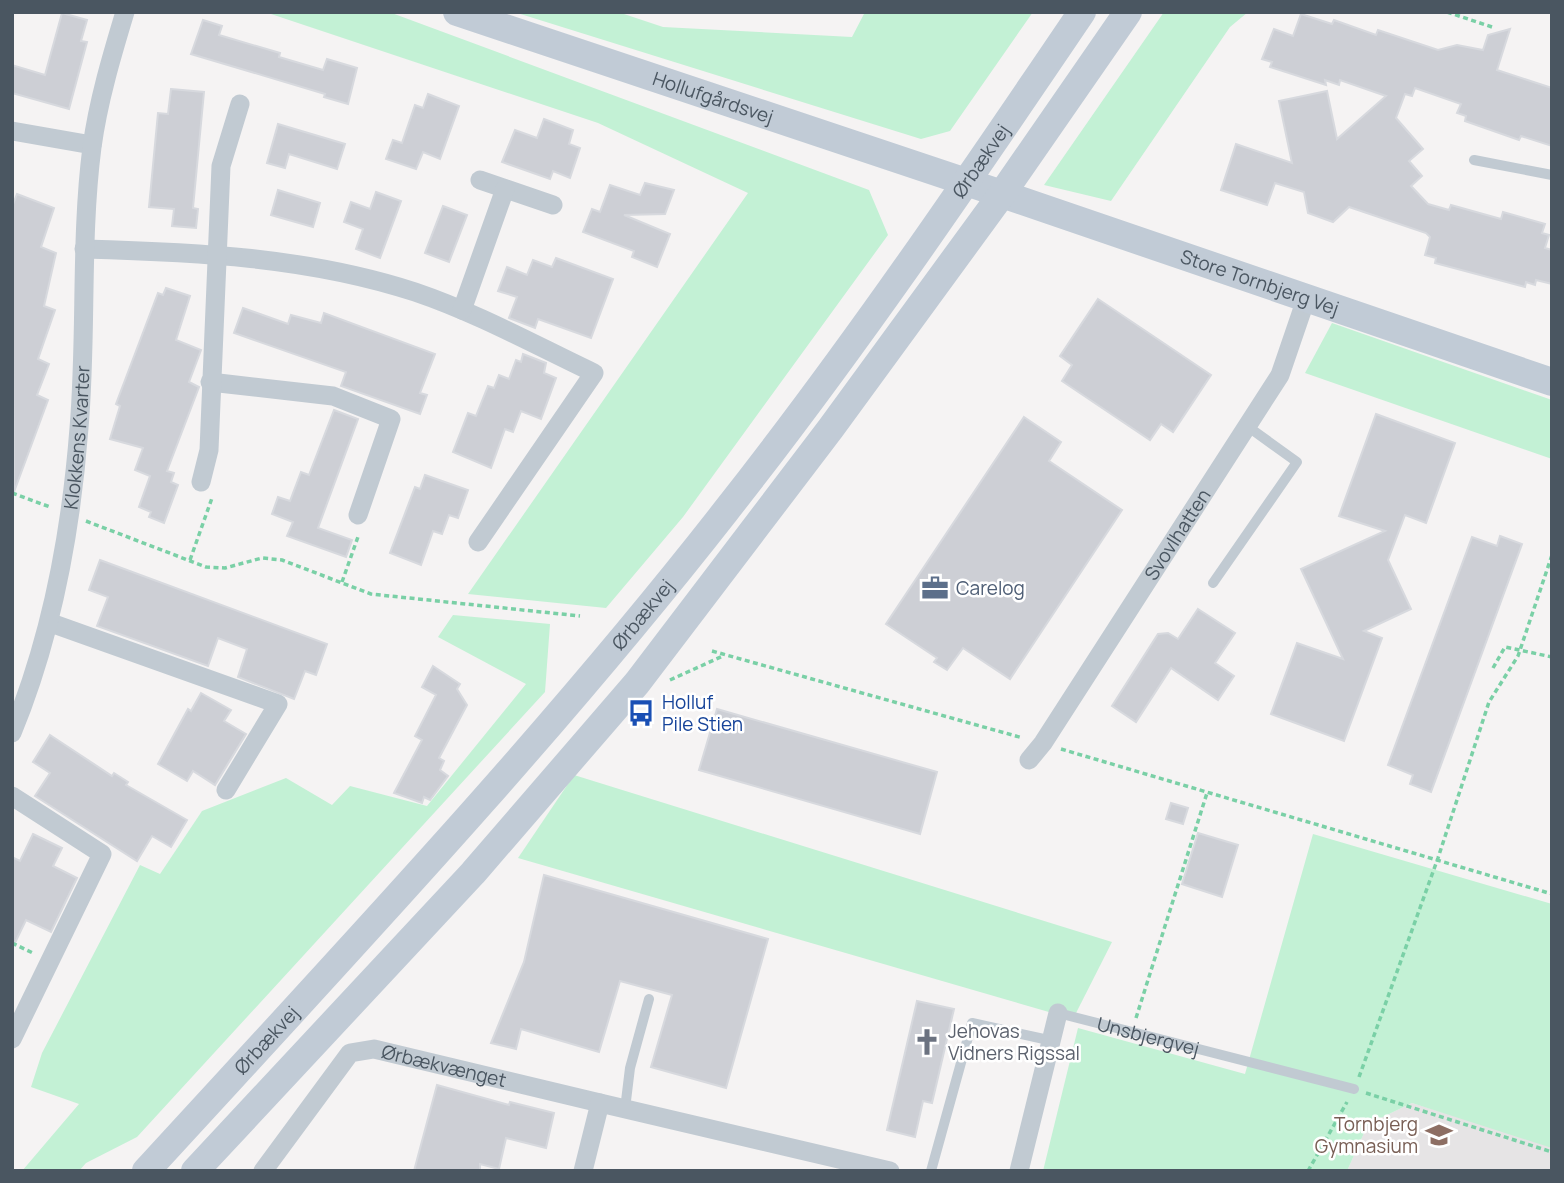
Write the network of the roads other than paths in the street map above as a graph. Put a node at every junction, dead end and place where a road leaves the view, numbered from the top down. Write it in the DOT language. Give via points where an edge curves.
graph roads {
  1 [pos="125,12"];
  2 [pos="457,12"];
  3 [pos="1082,12"];
  4 [pos="1128,12"];
  5 [pos="240,104"];
  6 [pos="12,131"];
  7 [pos="92,145"];
  8 [pos="1474,160"];
  9 [pos="1552,175"];
  10 [pos="480,180"];
  11 [pos="967,182"];
  12 [pos="505,189"];
  13 [pos="1002,194"];
  14 [pos="553,205"];
  15 [pos="84,249"];
  16 [pos="216,253"];
  17 [pos="1306,299"];
  18 [pos="462,310"];
  19 [pos="210,382"];
  20 [pos="1552,382"];
  21 [pos="1247,426"];
  22 [pos="208,486"];
  23 [pos="358,515"];
  24 [pos="478,542"];
  25 [pos="1213,583"];
  26 [pos="51,623"];
  27 [pos="12,733"];
  28 [pos="1029,760"];
  29 [pos="226,790"];
  30 [pos="12,796"];
  31 [pos="649,999"];
  32 [pos="1058,1013"];
  33 [pos="12,1039"];
  34 [pos="1053,1041"];
  35 [pos="1354,1089"];
  36 [pos="600,1103"];
  37 [pos="625,1109"];
  38 [pos="839,1165"];
  39 [pos="146,1171"];
  40 [pos="195,1171"];
  41 [pos="263,1171"];
  42 [pos="583,1171"];
  43 [pos="890,1171"];
  44 [pos="931,1171"];
  45 [pos="1019,1171"];
  1 -- 7 [label="street, Klokkens Kvarter"];
  2 -- 11 [label="main road, Hollufgårdsvej"];
  3 -- 11 [label="main road, Ørbækvej"];
  4 -- 13 [label="main road, Ørbækvej"];
  5 -- 16 [label="street" via="221,166"];
  6 -- 7 [label="street"];
  7 -- 15 [label="street, Klokkens Kvarter"];
  8 -- 9 [label="lane"];
  10 -- 12 [label="street"];
  11 -- 13 [label="main road, Store Tornbjerg Vej"];
  11 -- 39 [label="main road, Ørbækvej" via="723,515 567,705"];
  12 -- 14 [label="street"];
  12 -- 18 [label="street"];
  13 -- 17 [label="main road, Store Tornbjerg Vej"];
  13 -- 40 [label="main road, Ørbækvej" via="637,683 473,873"];
  15 -- 16 [label="street"];
  15 -- 26 [label="street, Klokkens Kvarter" via="80,427"];
  16 -- 18 [label="street" via="345,274"];
  16 -- 19 [label="street"];
  17 -- 20 [label="main road, Store Tornbjerg Vej"];
  17 -- 21 [label="street, Svovlhatten" via="1280,374"];
  18 -- 24 [label="street" via="594,373"];
  19 -- 22 [label="street"];
  19 -- 23 [label="street" via="333,396 391,419"];
  21 -- 25 [label="lane" via="1297,462"];
  21 -- 28 [label="street, Svovlhatten"];
  26 -- 27 [label="street, Klokkens Kvarter"];
  26 -- 29 [label="street" via="278,704"];
  30 -- 33 [label="street" via="102,854"];
  31 -- 37 [label="lane" via="630,1068"];
  32 -- 34 [label="street, Unsbjergvej"];
  32 -- 35 [label="lane, Unsbjergvej"];
  34 -- 44 [label="lane" via="972,1023"];
  34 -- 45 [label="street, Unsbjergvej"];
  36 -- 37 [label="street"];
  36 -- 41 [label="street, Ørbækvænget" via="374,1049 350,1053"];
  36 -- 42 [label="street"];
  37 -- 38 [label="street"];
  38 -- 43 [label="street"];
}
